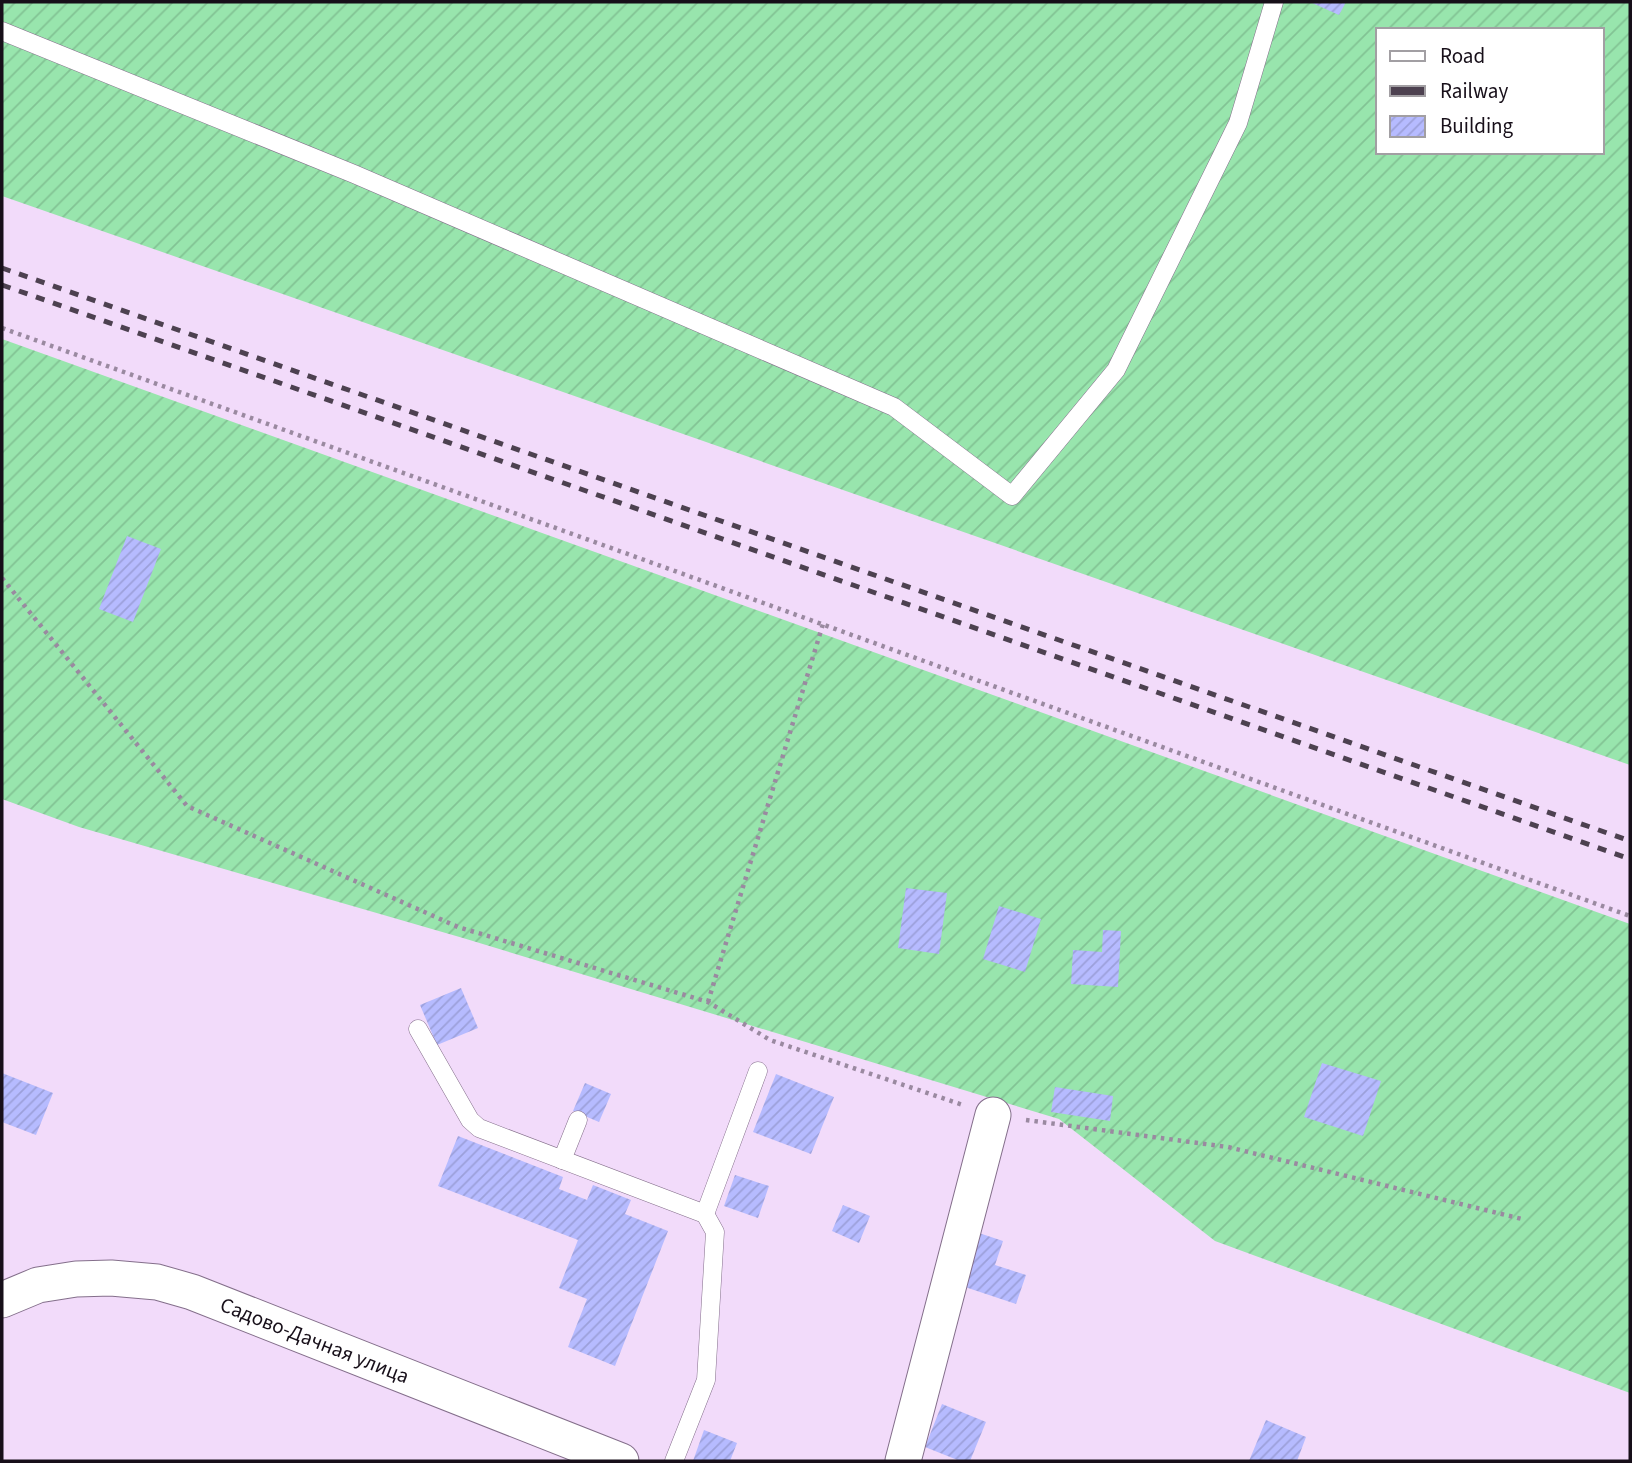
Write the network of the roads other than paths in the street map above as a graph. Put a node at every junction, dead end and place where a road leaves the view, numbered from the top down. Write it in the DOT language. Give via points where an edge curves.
graph roads {
  1 [pos="1274,2"];
  2 [pos="2,31"];
  3 [pos="418,1029"];
  4 [pos="758,1071"];
  5 [pos="993,1115"];
  6 [pos="578,1120"];
  7 [pos="562,1160"];
  8 [pos="705,1214"];
  9 [pos="2,1300"];
  10 [pos="621,1461"];
  11 [pos="674,1461"];
  12 [pos="903,1461"];
  1 -- 2 [label="lane" via="1238,124 1116,370 1012,496 894,407 354,174"];
  3 -- 7 [label="lane" via="470,1121"];
  4 -- 8 [label="lane"];
  5 -- 12 [label="street"];
  6 -- 7 [label="lane"];
  7 -- 8 [label="lane"];
  8 -- 11 [label="lane" via="715,1232 706,1380"];
  9 -- 10 [label="street, Садово-Дачная улица" via="38,1285 76,1279 157,1282"];
}
